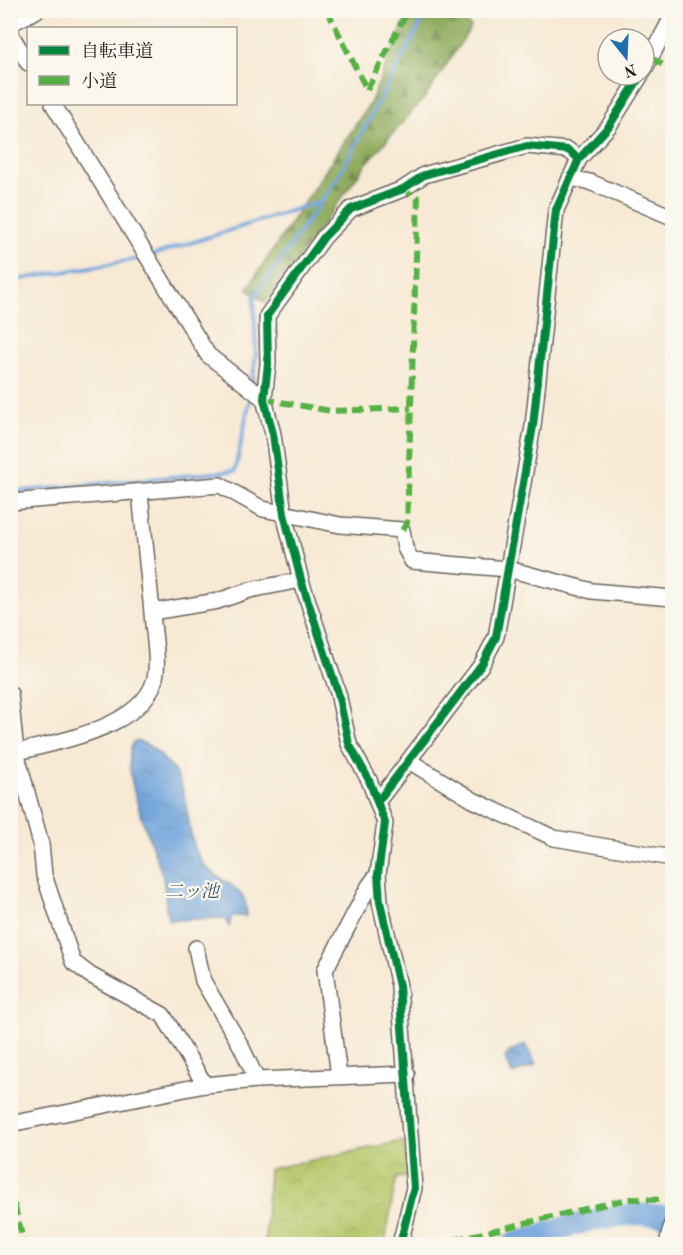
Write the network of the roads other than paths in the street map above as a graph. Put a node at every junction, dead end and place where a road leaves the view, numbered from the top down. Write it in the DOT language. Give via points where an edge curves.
graph roads {
  1 [pos="37,10"];
  2 [pos="672,17"];
  3 [pos="10,24"];
  4 [pos="10,33"];
  5 [pos="656,47"];
  6 [pos="27,61"];
  7 [pos="633,87"];
  8 [pos="54,105"];
  9 [pos="579,159"];
  10 [pos="570,178"];
  11 [pos="672,217"];
  12 [pos="264,399"];
  13 [pos="140,493"];
  14 [pos="10,502"];
  15 [pos="284,514"];
  16 [pos="508,569"];
  17 [pos="302,580"];
  18 [pos="672,598"];
  19 [pos="152,612"];
  20 [pos="10,694"];
  21 [pos="13,753"];
  22 [pos="409,761"];
  23 [pos="378,801"];
  24 [pos="672,858"];
  25 [pos="378,874"];
  26 [pos="196,948"];
  27 [pos="407,1074"];
  28 [pos="339,1076"];
  29 [pos="256,1080"];
  30 [pos="205,1085"];
  31 [pos="10,1124"];
  32 [pos="672,1224"];
  33 [pos="400,1245"];
  34 [pos="667,1245"];
  1 -- 3 [label="street"];
  2 -- 5 [label="street"];
  4 -- 6 [label="street"];
  7 -- 9 [label="street" via="609,126"];
  8 -- 12 [label="street" via="208,355"];
  9 -- 10 [label="street"];
  9 -- 12 [label="street" via="568,150 527,146 424,175 403,189 351,209 324,237 267,316"];
  10 -- 11 [label="street" via="590,182"];
  10 -- 16 [label="street" via="556,210 534,426"];
  12 -- 15 [label="street"];
  13 -- 14 [label="street"];
  13 -- 15 [label="street" via="220,485 263,508"];
  13 -- 19 [label="street"];
  15 -- 16 [label="street" via="340,525 402,530 412,561"];
  15 -- 17 [label="street"];
  16 -- 18 [label="street" via="592,591"];
  16 -- 22 [label="street" via="496,637 482,664"];
  17 -- 19 [label="street" via="218,601"];
  17 -- 23 [label="street" via="338,693 349,744"];
  19 -- 21 [label="street" via="156,674 146,696 130,713 99,730"];
  20 -- 21 [label="street"];
  21 -- 30 [label="street" via="41,844 44,875 74,962 163,1015"];
  22 -- 23 [label="street"];
  22 -- 24 [label="street" via="473,800 554,838"];
  23 -- 25 [label="street" via="385,823"];
  25 -- 27 [label="street" via="380,902 399,986"];
  25 -- 28 [label="street" via="325,970"];
  26 -- 29 [label="street" via="203,981"];
  27 -- 28 [label="street"];
  27 -- 33 [label="street" via="414,1188"];
  28 -- 29 [label="street"];
  29 -- 30 [label="street"];
  30 -- 31 [label="street"];
  32 -- 34 [label="street"];
}
